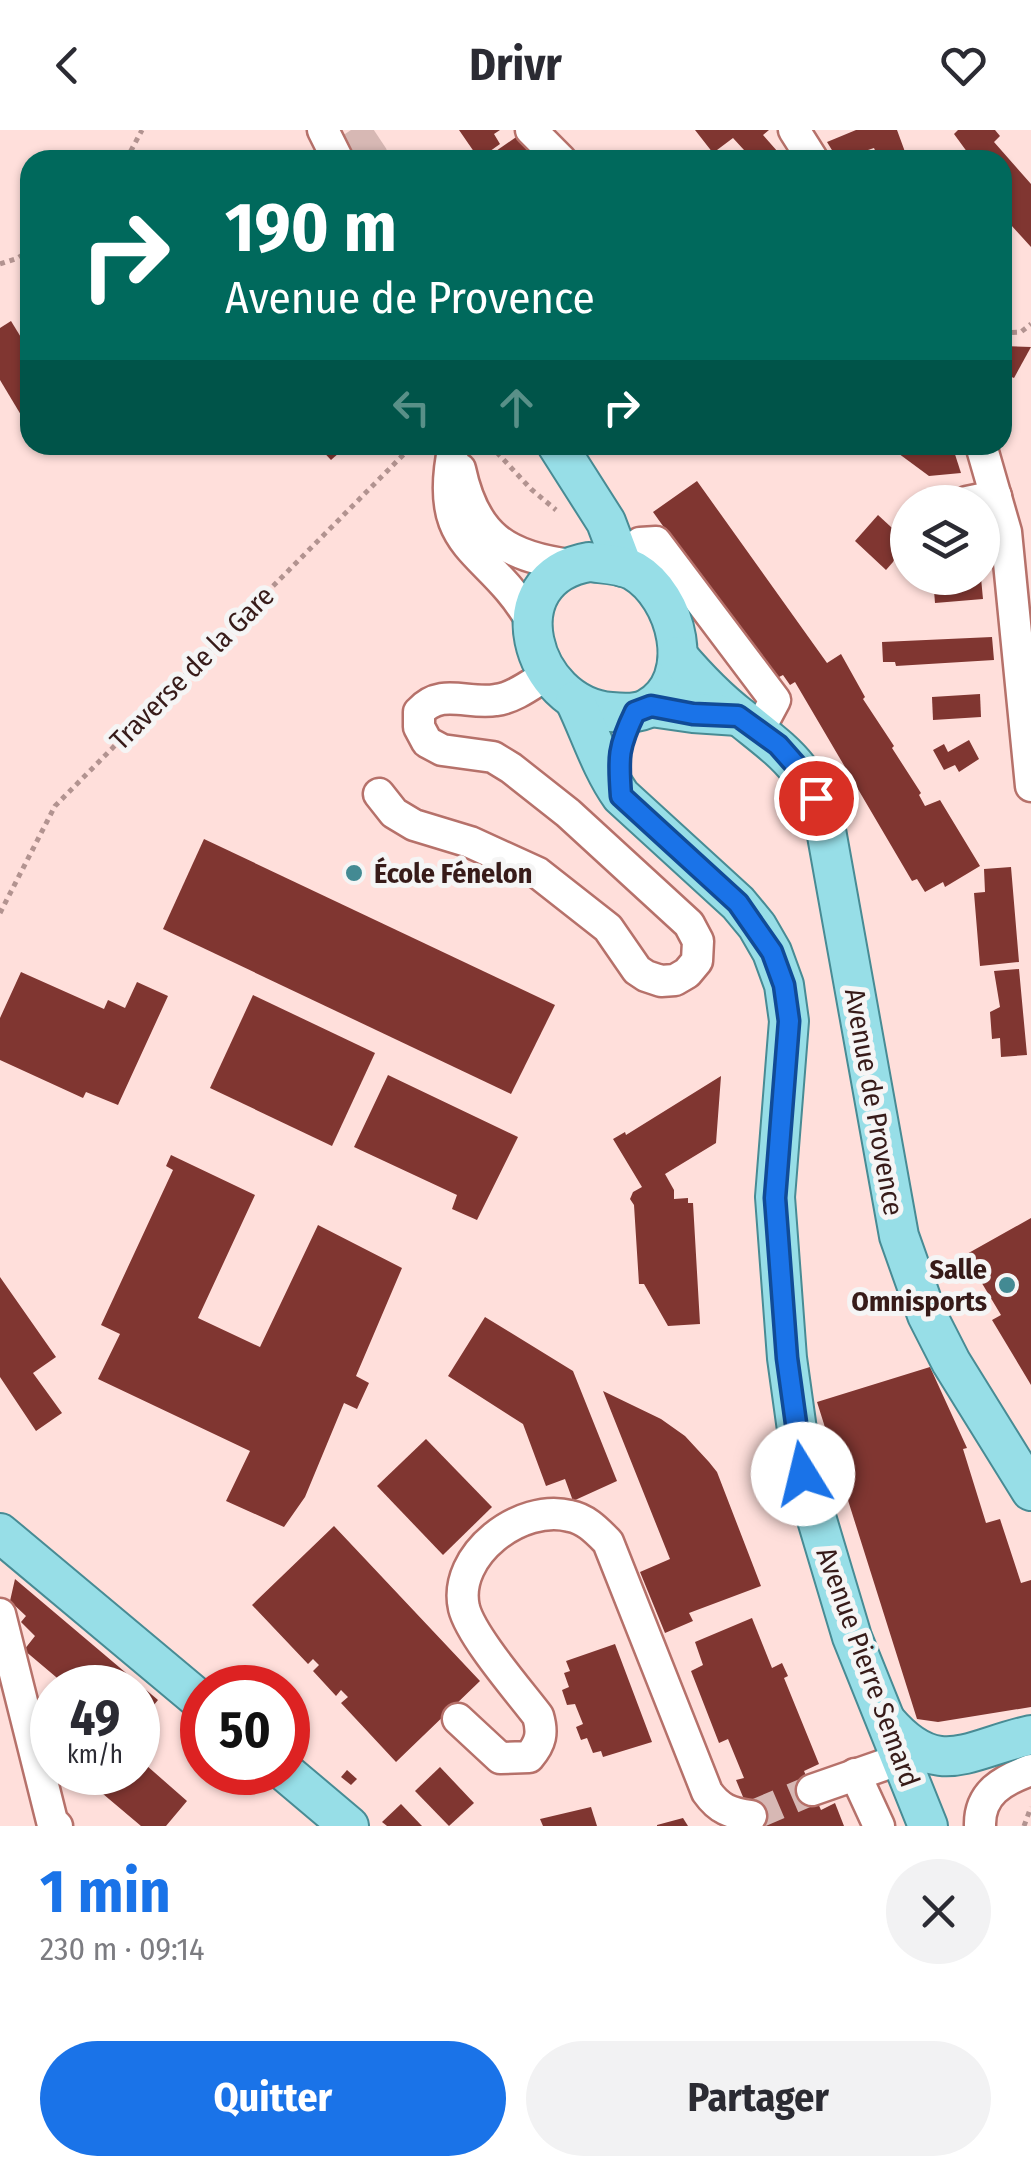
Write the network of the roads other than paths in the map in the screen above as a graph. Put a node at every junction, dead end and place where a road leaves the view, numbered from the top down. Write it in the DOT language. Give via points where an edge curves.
graph roads {
  1 [pos="532,130"];
  2 [pos="551,150"];
  3 [pos="453,455"];
  4 [pos="457,455"];
  5 [pos="563,455"];
  6 [pos="981,455"];
  7 [pos="981,485"];
  8 [pos="1000,532"];
  9 [pos="571,565"];
  10 [pos="629,569"];
  11 [pos="1021,569"];
  12 [pos="532,622"];
  13 [pos="678,656"];
  14 [pos="548,674"];
  15 [pos="575,701"];
  16 [pos="643,709"];
  17 [pos="749,723"];
  18 [pos="1031,786"];
  19 [pos="379,794"];
  20 [pos="621,796"];
  21 [pos="1031,1492"];
  22 [pos="3,1543"];
  23 [pos="0,1614"];
  24 [pos="180,1684"];
  25 [pos="458,1719"];
  26 [pos="1031,1735"];
  27 [pos="972,1754"];
  28 [pos="910,1755"];
  29 [pos="1031,1770"];
  30 [pos="855,1774"];
  31 [pos="812,1790"];
  32 [pos="310,1793"];
  33 [pos="751,1816"];
  34 [pos="56,1826"];
  35 [pos="349,1826"];
  36 [pos="878,1826"];
  37 [pos="928,1826"];
  38 [pos="937,1826"];
  39 [pos="980,1826"];
  1 -- 2 [label="street"];
  3 -- 12 [label="street" via="449,510 459,535 515,592"];
  4 -- 9 [label="street" via="479,523 517,553"];
  5 -- 10 [label="main road"];
  6 -- 7 [label="street"];
  8 -- 11 [label="street"];
  9 -- 10 [label="main road"];
  9 -- 12 [label="main road" via="555,572 537,595"];
  10 -- 13 [label="main road" via="658,594"];
  10 -- 17 [label="street" via="640,543 656,542 776,700"];
  11 -- 18 [label="street"];
  12 -- 14 [label="main road"];
  13 -- 16 [label="main road" via="670,682"];
  13 -- 17 [label="main road, Avenue de Provence"];
  14 -- 15 [label="main road"];
  14 -- 19 [label="street" via="496,700 428,701 419,727 442,750 492,757 511,768 689,924 698,941 697,961 687,973 675,980 646,976 608,928 538,873 414,825"];
  15 -- 16 [label="main road" via="603,711"];
  15 -- 20 [label="main road, Avenue Pierre Semard"];
  16 -- 17 [label="main road"];
  16 -- 20 [label="main road" via="617,760"];
  17 -- 21 [label="main road, Avenue de Provence" via="778,745 816,798 910,1268 951,1362"];
  20 -- 28 [label="main road, Avenue Pierre Semard" via="738,903 772,952 784,985 789,1021 775,1198 803,1474 852,1638 887,1722"];
  22 -- 24 [label="main road"];
  23 -- 34 [label="street"];
  25 -- 33 [label="street" via="500,1758 529,1757 538,1746 538,1716 472,1626 464,1584 473,1562 506,1528 550,1514 571,1516 608,1542 706,1792 726,1811"];
  26 -- 27 [label="main road"];
  27 -- 28 [label="main road"];
  27 -- 38 [label="main road" via="944,1784"];
  28 -- 30 [label="street"];
  28 -- 37 [label="main road, Avenue Pierre Semard"];
  29 -- 39 [label="street" via="987,1796"];
  30 -- 31 [label="street"];
  30 -- 36 [label="street"];
  32 -- 35 [label="main road"];
}
